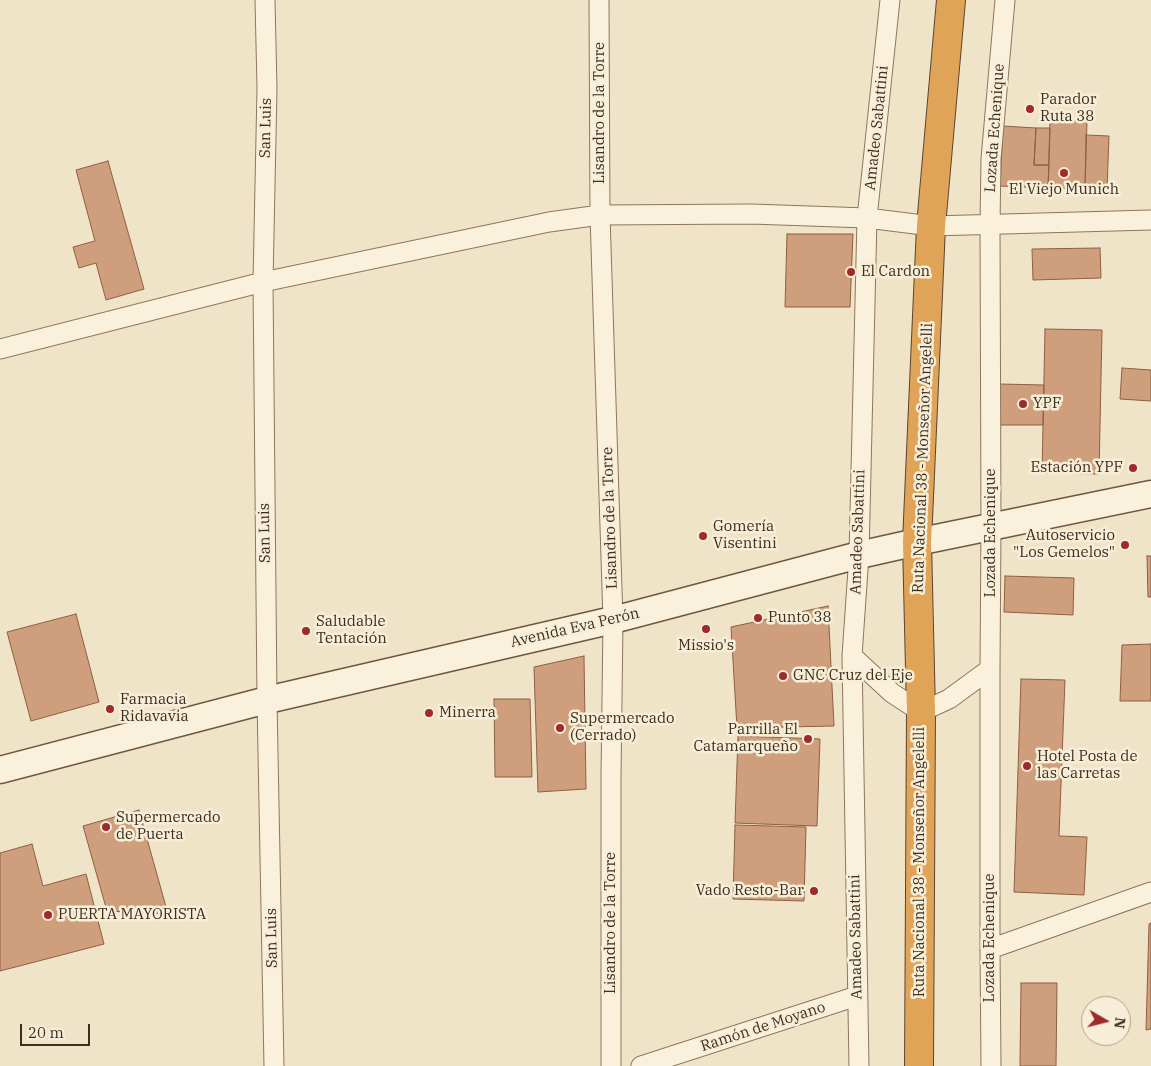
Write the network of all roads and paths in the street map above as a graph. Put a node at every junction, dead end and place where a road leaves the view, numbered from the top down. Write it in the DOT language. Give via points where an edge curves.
graph roads {
  1 [pos="265,0"];
  2 [pos="599,0"];
  3 [pos="890,0"];
  4 [pos="951,0"];
  5 [pos="1005,0"];
  6 [pos="600,214"];
  7 [pos="867,218"];
  8 [pos="1151,220"];
  9 [pos="990,225"];
  10 [pos="931,226"];
  11 [pos="263,282"];
  12 [pos="0,349"];
  13 [pos="1151,494"];
  14 [pos="992,527"];
  15 [pos="917,542"];
  16 [pos="859,555"];
  17 [pos="613,620"];
  18 [pos="852,656"];
  19 [pos="990,669"];
  20 [pos="267,700"];
  21 [pos="921,712"];
  22 [pos="0,770"];
  23 [pos="1151,892"];
  24 [pos="990,949"];
  25 [pos="857,996"];
  26 [pos="274,1066"];
  27 [pos="611,1066"];
  28 [pos="641,1066"];
  29 [pos="859,1066"];
  30 [pos="919,1066"];
  31 [pos="991,1066"];
  1 -- 11 [label="street, San Luis" via="267,88"];
  2 -- 6 [label="street, Lisandro de la Torre"];
  3 -- 7 [label="street, Amadeo Sabattini"];
  4 -- 10 [label="highway, Ruta Nacional 38 - Monseñor Angelelli"];
  5 -- 9 [label="street, Lozada Echenique" via="991,159"];
  6 -- 7 [label="street"];
  6 -- 11 [label="street"];
  6 -- 17 [label="street, Lisandro de la Torre"];
  7 -- 10 [label="street"];
  7 -- 16 [label="street, Amadeo Sabattini"];
  8 -- 9 [label="street"];
  9 -- 10 [label="street"];
  9 -- 14 [label="street, Lozada Echenique"];
  10 -- 15 [label="highway, Ruta Nacional 38 - Monseñor Angelelli"];
  11 -- 12 [label="street"];
  11 -- 20 [label="street, San Luis"];
  13 -- 14 [label="street, Avenida Eva Perón"];
  14 -- 15 [label="street, Avenida Eva Perón"];
  14 -- 19 [label="street, Lozada Echenique"];
  15 -- 16 [label="street, Avenida Eva Perón"];
  15 -- 21 [label="highway, Ruta Nacional 38 - Monseñor Angelelli"];
  16 -- 17 [label="street, Avenida Eva Perón"];
  16 -- 18 [label="street, Amadeo Sabattini"];
  17 -- 20 [label="street, Avenida Eva Perón"];
  17 -- 27 [label="street, Lisandro de la Torre"];
  18 -- 21 [label="street" via="892,693"];
  18 -- 25 [label="street, Amadeo Sabattini"];
  19 -- 21 [label="street" via="949,699"];
  19 -- 24 [label="street, Lozada Echenique"];
  20 -- 22 [label="street, Avenida Eva Perón"];
  20 -- 26 [label="street, San Luis"];
  21 -- 30 [label="highway, Ruta Nacional 38 - Monseñor Angelelli"];
  23 -- 24 [label="street"];
  24 -- 31 [label="street, Lozada Echenique"];
  25 -- 28 [label="street, Ramón de Moyano"];
  25 -- 29 [label="street, Amadeo Sabattini"];
}
